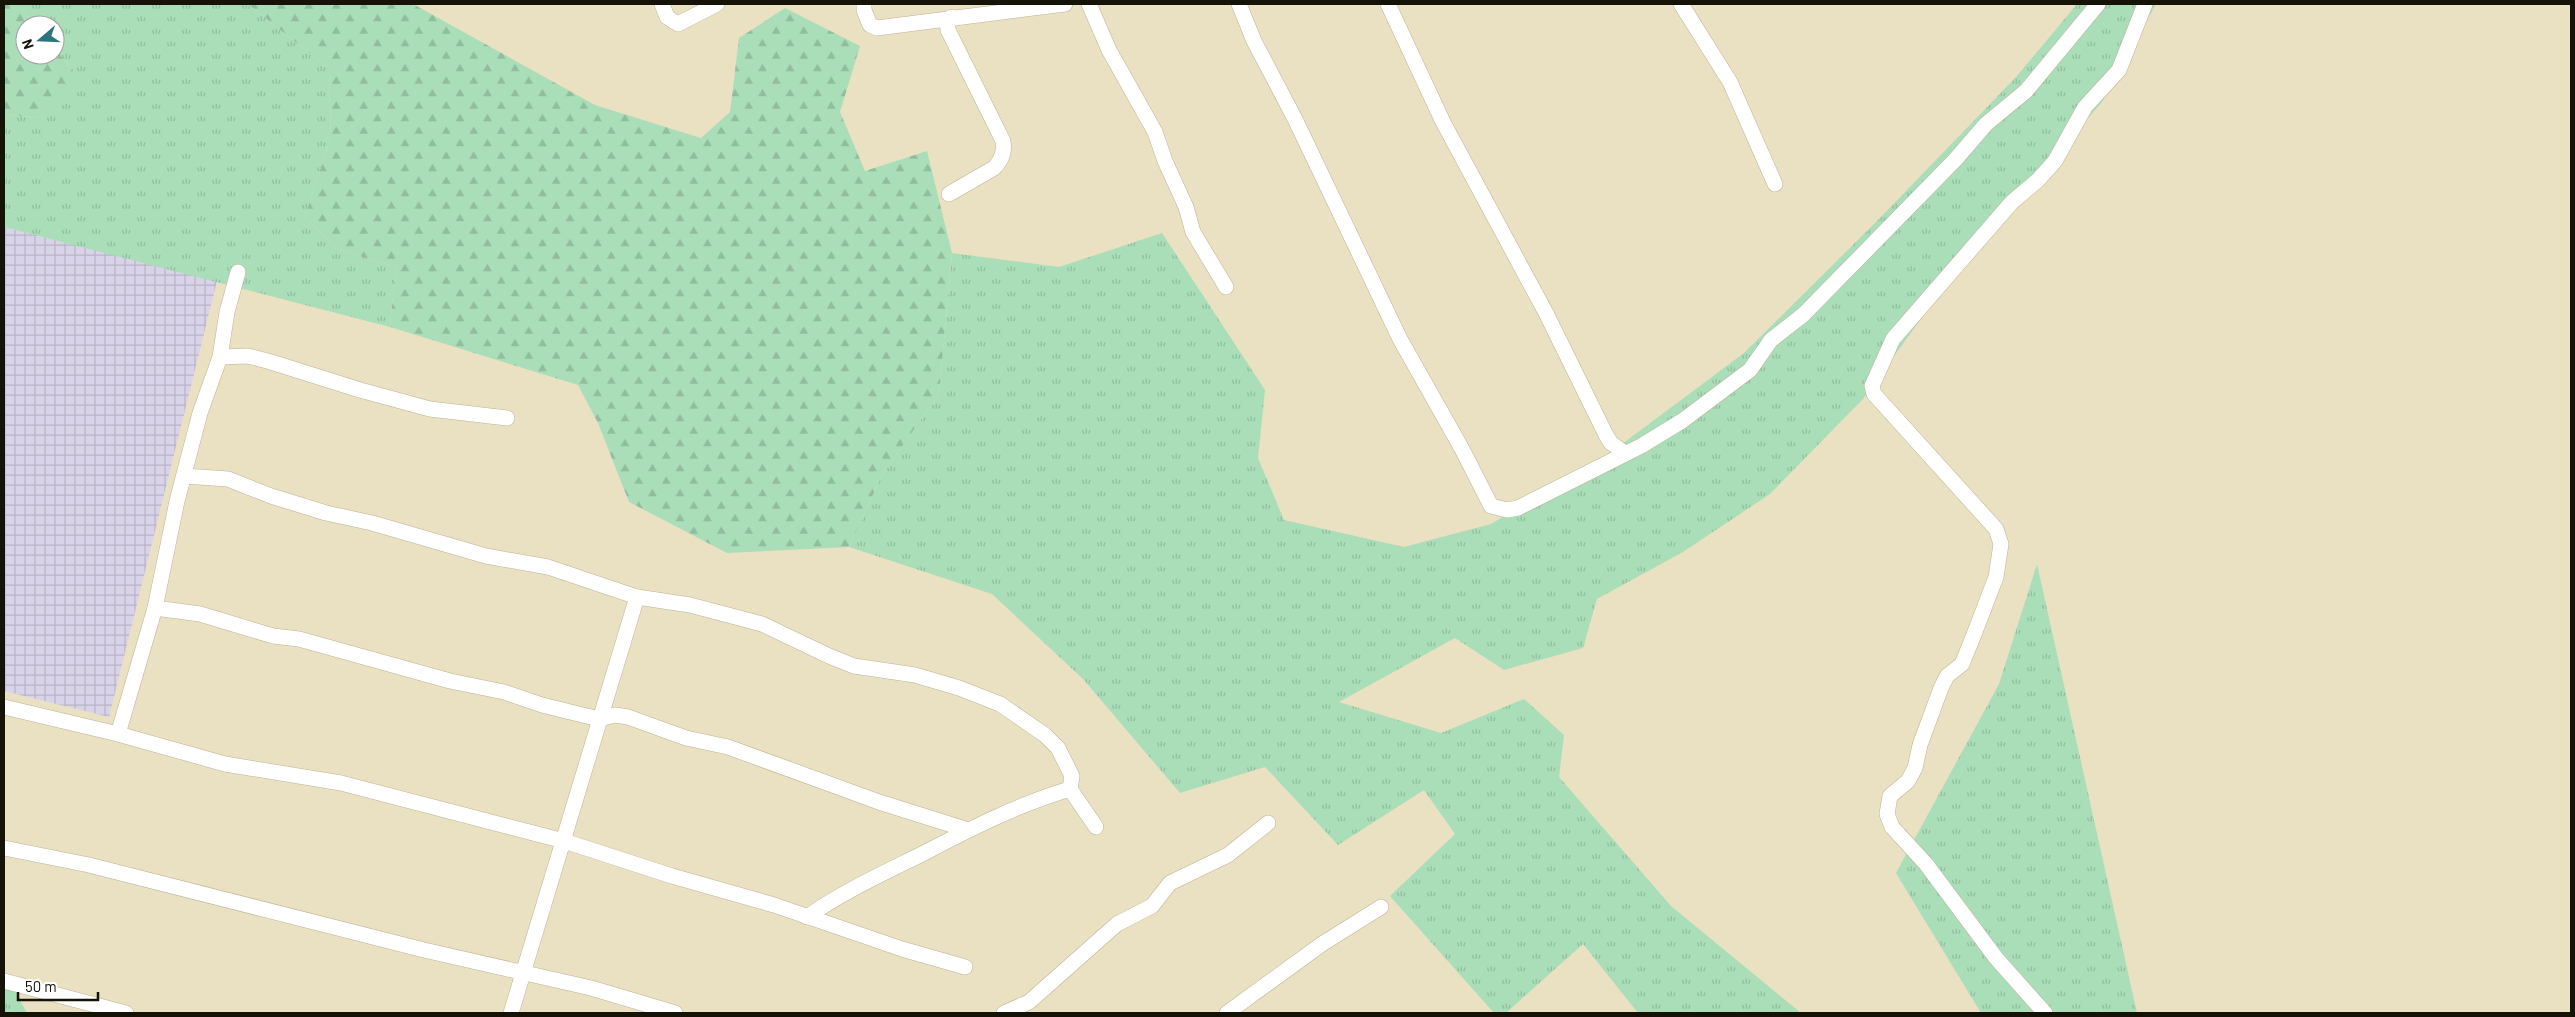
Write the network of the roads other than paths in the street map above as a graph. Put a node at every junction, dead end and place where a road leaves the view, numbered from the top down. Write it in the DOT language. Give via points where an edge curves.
graph roads {
  1 [pos="662,4"];
  2 [pos="717,4"];
  3 [pos="864,4"];
  4 [pos="1065,4"];
  5 [pos="1089,4"];
  6 [pos="1239,4"];
  7 [pos="1388,4"];
  8 [pos="1681,4"];
  9 [pos="2098,4"];
  10 [pos="2145,4"];
  11 [pos="952,18"];
  12 [pos="1775,184"];
  13 [pos="949,194"];
  14 [pos="238,272"];
  15 [pos="1226,287"];
  16 [pos="220,357"];
  17 [pos="507,418"];
  18 [pos="1625,452"];
  19 [pos="184,476"];
  20 [pos="637,597"];
  21 [pos="155,608"];
  22 [pos="4,707"];
  23 [pos="599,718"];
  24 [pos="118,734"];
  25 [pos="1070,789"];
  26 [pos="1268,823"];
  27 [pos="1096,828"];
  28 [pos="968,830"];
  29 [pos="564,841"];
  30 [pos="4,848"];
  31 [pos="1381,908"];
  32 [pos="807,917"];
  33 [pos="965,967"];
  34 [pos="522,973"];
  35 [pos="4,981"];
  36 [pos="649,1009"];
  37 [pos="126,1013"];
  38 [pos="511,1013"];
  39 [pos="675,1013"];
  40 [pos="1004,1013"];
  41 [pos="1227,1013"];
  42 [pos="2045,1013"];
  1 -- 2 [label="street" via="667,17 678,24"];
  3 -- 11 [label="street" via="870,24 877,28"];
  4 -- 11 [label="street"];
  5 -- 15 [label="street" via="1097,28 1155,132 1193,232"];
  6 -- 18 [label="street" via="1254,42 1311,152 1400,339 1491,506 1506,510 1518,508"];
  7 -- 18 [label="street" via="1443,122 1546,313 1606,435 1611,443"];
  8 -- 12 [label="street" via="1730,82"];
  9 -- 18 [label="street" via="2026,91 1986,124 1955,160 1803,315 1771,340 1750,370 1682,422"];
  10 -- 42 [label="street" via="2119,70 2085,107 2055,161 2012,202 1894,339 1872,386 1874,394 1996,530 2001,544 1996,576 1962,664 1947,676 1941,688 1920,744 1915,768 1908,781 1890,796 1888,814 1892,827 1926,864 1996,958"];
  11 -- 13 [label="street" via="947,20 948,30 1004,149 994,168"];
  14 -- 16 [label="street"];
  16 -- 17 [label="street" via="248,356 430,409"];
  16 -- 19 [label="street" via="190,446"];
  19 -- 20 [label="street" via="228,479 326,513 486,556 548,568"];
  19 -- 21 [label="street" via="166,545"];
  20 -- 23 [label="street"];
  20 -- 25 [label="street" via="690,605 762,624 854,666 915,675 1000,704 1027,721 1058,748 1072,776"];
  21 -- 23 [label="street" via="200,614 274,636 299,639"];
  21 -- 24 [label="street"];
  22 -- 24 [label="street"];
  23 -- 28 [label="street" via="628,717 686,738 728,747 879,802"];
  23 -- 29 [label="street"];
  24 -- 29 [label="street" via="225,764 341,783"];
  25 -- 27 [label="street"];
  25 -- 28 [label="street" via="1031,801"];
  26 -- 40 [label="street" via="1228,855 1170,882 1152,906 1117,924 1029,1002"];
  28 -- 32 [label="street" via="836,896"];
  29 -- 32 [label="street"];
  29 -- 34 [label="street"];
  30 -- 34 [label="street" via="214,896"];
  31 -- 41 [label="street" via="1322,944"];
  32 -- 33 [label="street"];
  34 -- 36 [label="street" via="591,988"];
  34 -- 38 [label="street"];
  35 -- 37 [label="street"];
  36 -- 39 [label="street"];
}
